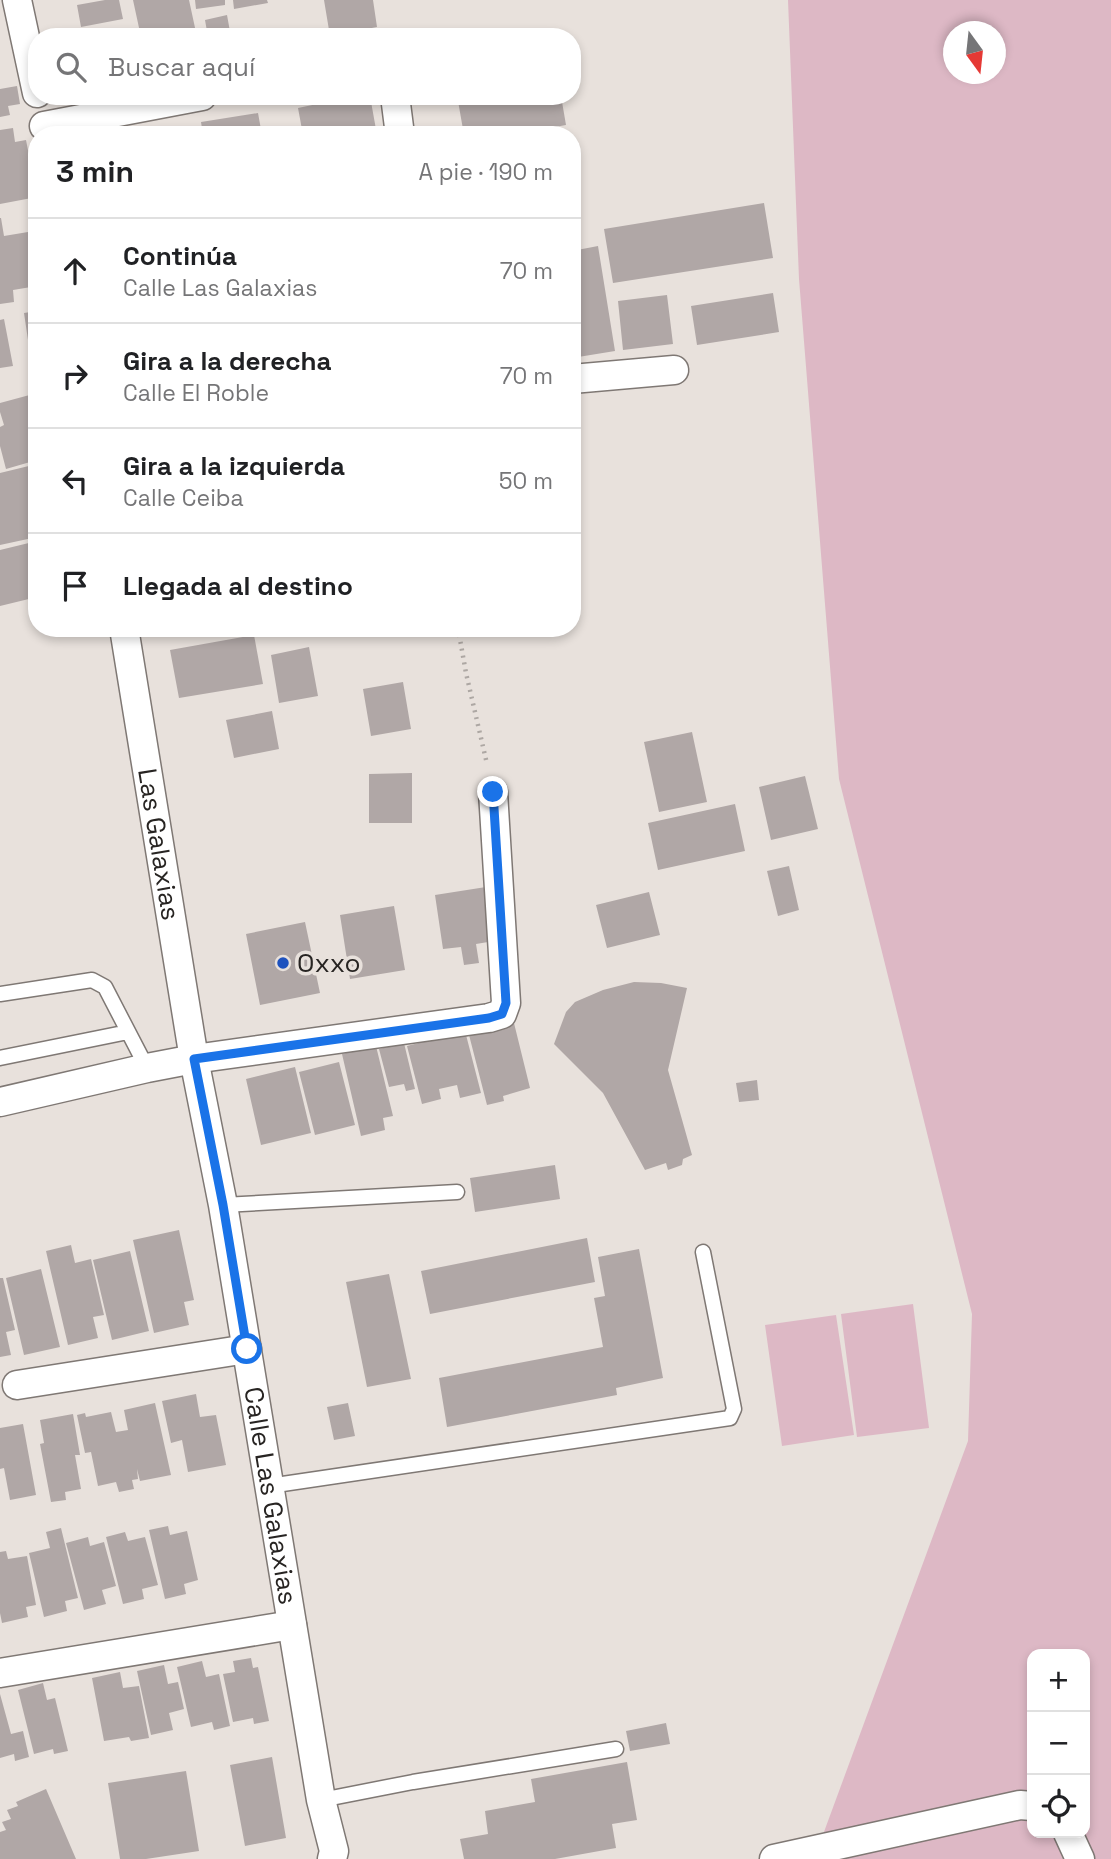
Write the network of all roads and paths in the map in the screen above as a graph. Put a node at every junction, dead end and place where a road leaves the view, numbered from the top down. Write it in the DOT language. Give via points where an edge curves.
graph roads {
  1 [pos="17,0"];
  2 [pos="28,52"];
  3 [pos="39,105"];
  4 [pos="160,105"];
  5 [pos="397,105"];
  6 [pos="43,126"];
  7 [pos="63,126"];
  8 [pos="399,126"];
  9 [pos="674,370"];
  10 [pos="581,378"];
  11 [pos="125,637"];
  12 [pos="460,637"];
  13 [pos="493,792"];
  14 [pos="0,994"];
  15 [pos="128,1032"];
  16 [pos="0,1059"];
  17 [pos="194,1059"];
  18 [pos="147,1068"];
  19 [pos="0,1102"];
  20 [pos="457,1192"];
  21 [pos="223,1205"];
  22 [pos="703,1252"];
  23 [pos="247,1349"];
  24 [pos="17,1385"];
  25 [pos="269,1486"];
  26 [pos="292,1625"];
  27 [pos="0,1674"];
  28 [pos="616,1748"];
  29 [pos="321,1800"];
  30 [pos="1027,1806"];
  31 [pos="1070,1838"];
  32 [pos="336,1856"];
  33 [pos="774,1859"];
  34 [pos="1080,1859"];
  1 -- 2 [label="street"];
  3 -- 6 [label="street"];
  4 -- 7 [label="street"];
  5 -- 8 [label="street"];
  9 -- 10 [label="street"];
  11 -- 17 [label="street, Las Galaxias"];
  12 -- 13 [label="path"];
  13 -- 17 [label="street" via="506,1003 502,1014"];
  14 -- 15 [label="lane" via="92,980 105,987"];
  15 -- 16 [label="lane"];
  15 -- 18 [label="lane"];
  17 -- 18 [label="street"];
  17 -- 21 [label="street, Calle Las Galaxias"];
  18 -- 19 [label="street"];
  20 -- 21 [label="lane"];
  21 -- 23 [label="street, Calle Las Galaxias"];
  22 -- 25 [label="lane" via="734,1409 730,1418"];
  23 -- 24 [label="street"];
  23 -- 25 [label="street, Calle Las Galaxias"];
  25 -- 26 [label="street, Calle Las Galaxias"];
  26 -- 27 [label="street"];
  26 -- 29 [label="street, Calle Las Galaxias"];
  28 -- 29 [label="lane"];
  29 -- 32 [label="street, Calle Las Galaxias"];
  30 -- 33 [label="street"];
  31 -- 34 [label="street"];
}
